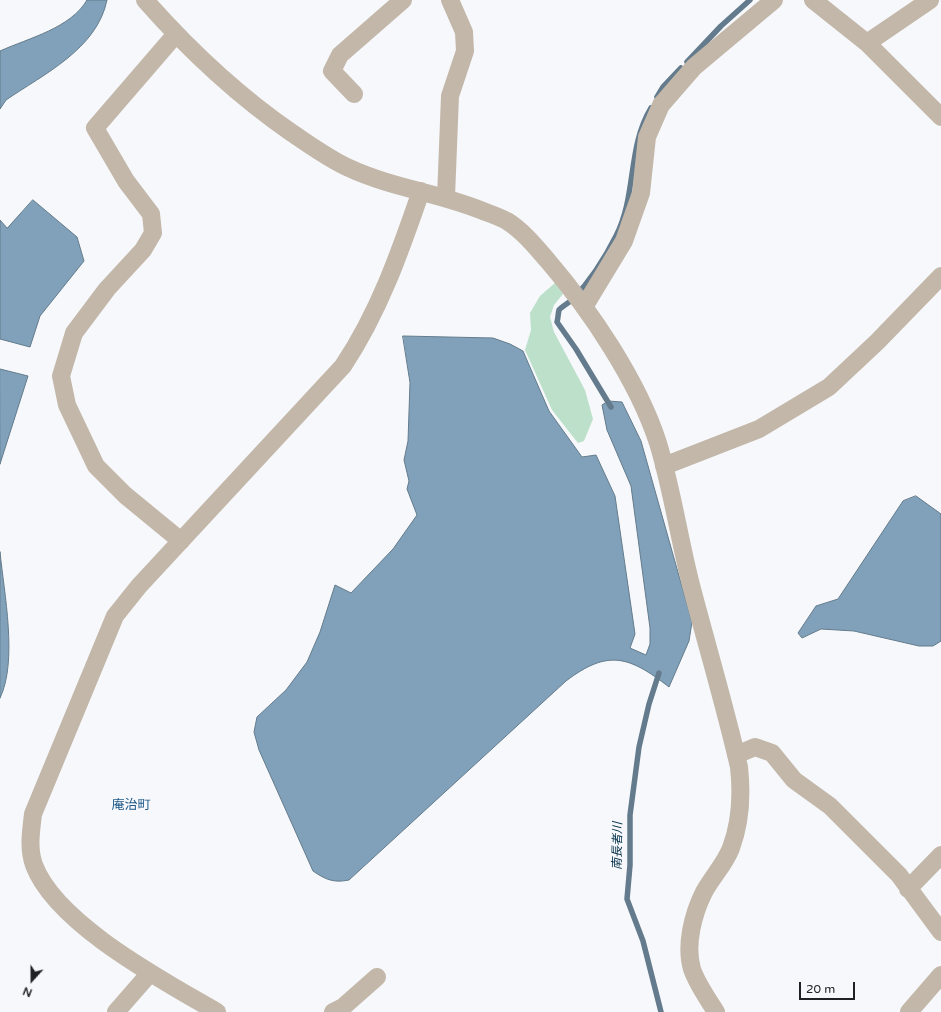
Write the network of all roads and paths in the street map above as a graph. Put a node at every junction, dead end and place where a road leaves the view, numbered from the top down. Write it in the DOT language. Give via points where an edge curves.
graph roads {
  1 [pos="403,0"];
  2 [pos="450,0"];
  3 [pos="774,0"];
  4 [pos="813,0"];
  5 [pos="930,0"];
  6 [pos="152,2"];
  7 [pos="176,34"];
  8 [pos="867,43"];
  9 [pos="354,94"];
  10 [pos="941,116"];
  11 [pos="421,191"];
  12 [pos="446,197"];
  13 [pos="941,276"];
  14 [pos="584,307"];
  15 [pos="664,466"];
  16 [pos="181,541"];
  17 [pos="736,755"];
  18 [pos="941,855"];
  19 [pos="908,889"];
  20 [pos="941,932"];
  21 [pos="150,973"];
  22 [pos="941,975"];
  23 [pos="377,977"];
  24 [pos="116,1012"];
  25 [pos="217,1012"];
  26 [pos="333,1012"];
  27 [pos="716,1012"];
  28 [pos="909,1012"];
  1 -- 9 [label="street" via="340,55 332,71"];
  2 -- 12 [label="street" via="464,32 466,51 450,96"];
  3 -- 14 [label="street" via="694,67 661,105 647,137 641,193 624,241"];
  4 -- 8 [label="street"];
  5 -- 8 [label="street"];
  6 -- 7 [label="street"];
  7 -- 11 [label="street" via="264,114 314,148 349,168"];
  7 -- 16 [label="street" via="95,128 126,181 151,214 153,233 143,250 107,289 74,333 61,376 67,405 96,466 125,495"];
  8 -- 10 [label="street"];
  11 -- 12 [label="street"];
  11 -- 16 [label="street" via="394,267 367,326 343,366"];
  12 -- 14 [label="street" via="506,220 523,233 575,292"];
  13 -- 15 [label="street" via="829,387 759,429"];
  14 -- 15 [label="street" via="634,387 650,420"];
  15 -- 17 [label="street" via="676,527"];
  16 -- 21 [label="street" via="115,616 33,814 29,840 34,865 45,887 65,910 93,934"];
  17 -- 19 [label="street" via="754,747 772,753 794,780 830,806 899,875"];
  17 -- 27 [label="street" via="741,789 737,830 730,849 704,892 696,911 689,949 692,970"];
  18 -- 19 [label="street"];
  19 -- 20 [label="street"];
  21 -- 24 [label="street"];
  21 -- 25 [label="street"];
  22 -- 28 [label="street"];
  23 -- 26 [label="street" via="344,1007"];
}
